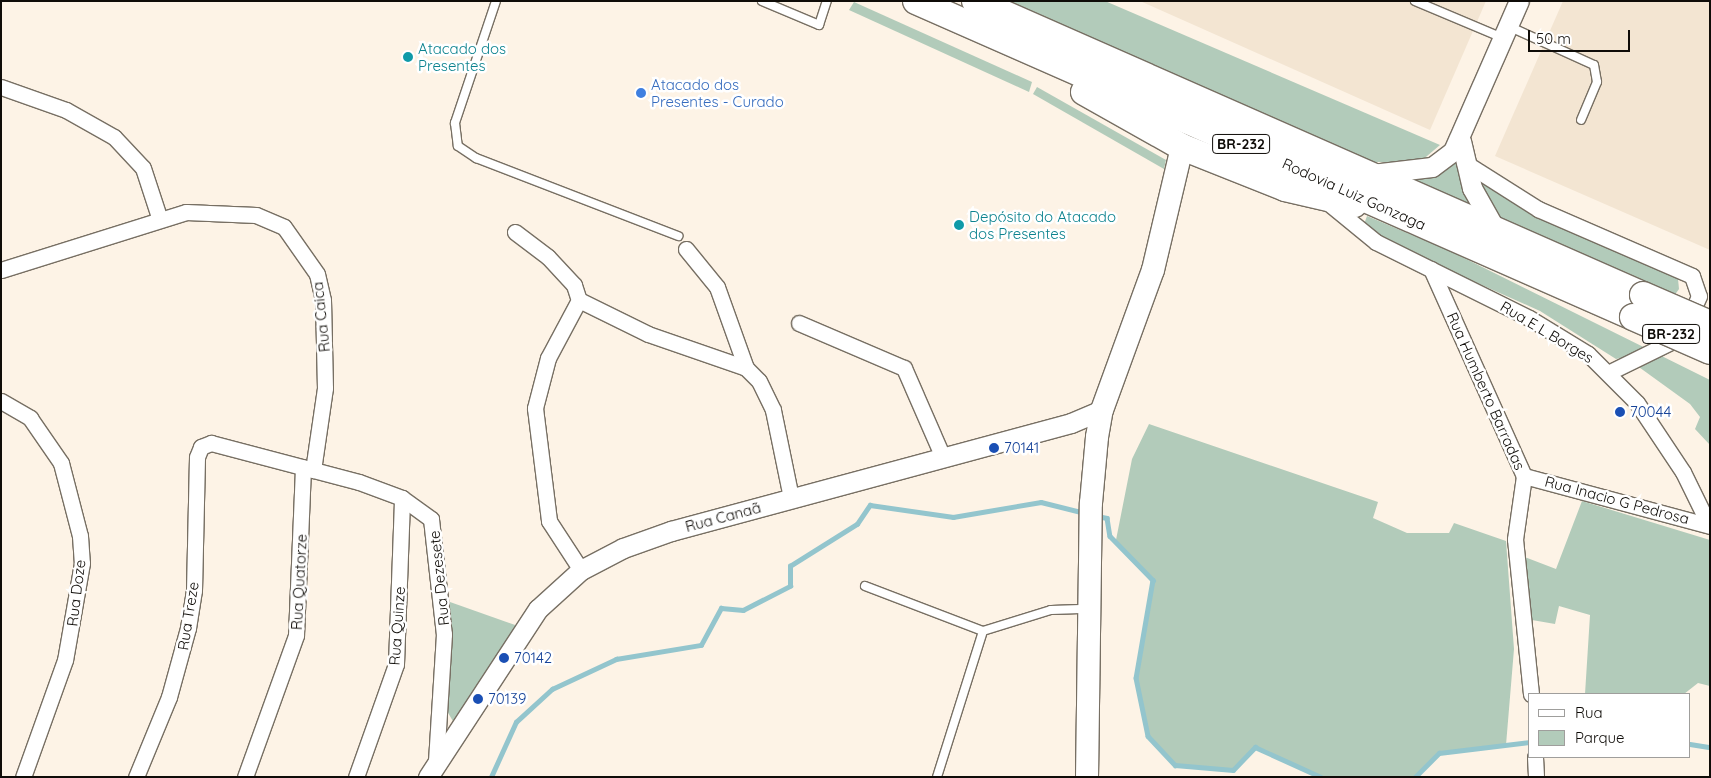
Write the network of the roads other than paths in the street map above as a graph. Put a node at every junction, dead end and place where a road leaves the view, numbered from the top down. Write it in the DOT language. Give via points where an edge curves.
graph roads {
  1 [pos="496,1"];
  2 [pos="762,1"];
  3 [pos="827,1"];
  4 [pos="916,1"];
  5 [pos="975,1"];
  6 [pos="1415,1"];
  7 [pos="1519,1"];
  8 [pos="947,14"];
  9 [pos="1505,32"];
  10 [pos="1,87"];
  11 [pos="1581,120"];
  12 [pos="1461,141"];
  13 [pos="1182,147"];
  14 [pos="1464,162"];
  15 [pos="1372,174"];
  16 [pos="1326,200"];
  17 [pos="1386,208"];
  18 [pos="159,217"];
  19 [pos="1494,226"];
  20 [pos="515,232"];
  21 [pos="678,236"];
  22 [pos="686,249"];
  23 [pos="1431,269"];
  24 [pos="1,270"];
  25 [pos="579,300"];
  26 [pos="1638,306"];
  27 [pos="799,323"];
  28 [pos="1710,324"];
  29 [pos="1710,351"];
  30 [pos="746,368"];
  31 [pos="1610,372"];
  32 [pos="1,401"];
  33 [pos="1102,410"];
  34 [pos="201,447"];
  35 [pos="942,455"];
  36 [pos="308,469"];
  37 [pos="1524,476"];
  38 [pos="402,498"];
  39 [pos="792,498"];
  40 [pos="1709,525"];
  41 [pos="581,570"];
  42 [pos="865,586"];
  43 [pos="1088,608"];
  44 [pos="983,631"];
  45 [pos="1531,693"];
  46 [pos="1535,758"];
  47 [pos="432,770"];
  48 [pos="24,777"];
  49 [pos="136,777"];
  50 [pos="245,777"];
  51 [pos="356,777"];
  52 [pos="937,777"];
  53 [pos="1087,777"];
  54 [pos="1536,777"];
  1 -- 21 [label="lane" via="455,123 458,146 476,158"];
  2 -- 3 [label="lane" via="819,26"];
  4 -- 8 [label="highway, Rodovia Luiz Gonzaga / BR-232"];
  5 -- 15 [label="highway, Rodovia Luiz Gonzaga / BR-232"];
  6 -- 9 [label="lane"];
  7 -- 9 [label="street"];
  8 -- 13 [label="highway"];
  8 -- 17 [label="highway, Rodovia Luiz Gonzaga / BR-232"];
  9 -- 11 [label="lane" via="1594,65 1597,82"];
  9 -- 12 [label="street"];
  10 -- 18 [label="street" via="73,114 114,137 143,168"];
  12 -- 14 [label="street"];
  12 -- 15 [label="street" via="1432,167"];
  13 -- 16 [label="highway"];
  13 -- 33 [label="main road" via="1153,270"];
  14 -- 19 [label="street"];
  14 -- 31 [label="street" via="1538,209 1692,276 1700,296 1681,337"];
  15 -- 19 [label="highway, Rodovia Luiz Gonzaga / BR-232"];
  16 -- 17 [label="highway"];
  16 -- 23 [label="street, Rua E L Borges" via="1376,242"];
  17 -- 26 [label="highway, Rodovia Luiz Gonzaga / BR-232"];
  18 -- 24 [label="street, Rua Caica"];
  18 -- 36 [label="street, Rua Caica" via="220,211 256,215 284,228 303,249 317,274 325,338 323,422"];
  19 -- 26 [label="highway, Rodovia Luiz Gonzaga / BR-232"];
  20 -- 25 [label="street" via="548,257 574,285"];
  22 -- 30 [label="street" via="717,287"];
  23 -- 31 [label="street, Rua E L Borges" via="1538,323"];
  23 -- 37 [label="street, Rua Humberto Barradas"];
  25 -- 30 [label="street" via="648,334"];
  25 -- 41 [label="street" via="548,358 535,408 549,521"];
  26 -- 28 [label="highway, Rodovia Luiz Gonzaga / BR-232, bridge"];
  26 -- 29 [label="highway, Rodovia Luiz Gonzaga / BR-232, bridge"];
  27 -- 35 [label="street" via="904,368"];
  30 -- 39 [label="street" via="759,381 773,410"];
  31 -- 40 [label="street, Rua E L Borges" via="1662,439"];
  32 -- 48 [label="street, Rua Doze" via="30,418 61,463 80,536 82,563 65,660"];
  33 -- 35 [label="street, Rua Canaã" via="1071,423"];
  33 -- 43 [label="main road" via="1091,503"];
  34 -- 36 [label="street, Rua Dezesete" via="211,443"];
  34 -- 49 [label="street, Rua Treze" via="197,457 194,590 188,628 169,697"];
  35 -- 39 [label="street, Rua Canaã"];
  36 -- 38 [label="street, Rua Dezesete"];
  36 -- 50 [label="street, Rua Quatorze" via="296,635"];
  37 -- 40 [label="street, Rua Inacio G Pedrosa"];
  37 -- 45 [label="street, Rua Humberto Barradas" via="1515,539"];
  38 -- 47 [label="street, Rua Dezesete" via="432,519 437,541 444,634"];
  38 -- 51 [label="street, Rua Quinze" via="396,664"];
  39 -- 41 [label="street, Rua Canaã" via="670,531 623,548"];
  41 -- 47 [label="street, Rua Canaã" via="538,609"];
  42 -- 44 [label="lane"];
  43 -- 44 [label="lane" via="1051,610"];
  43 -- 53 [label="main road"];
  44 -- 52 [label="lane"];
  46 -- 54 [label="street"];
}
